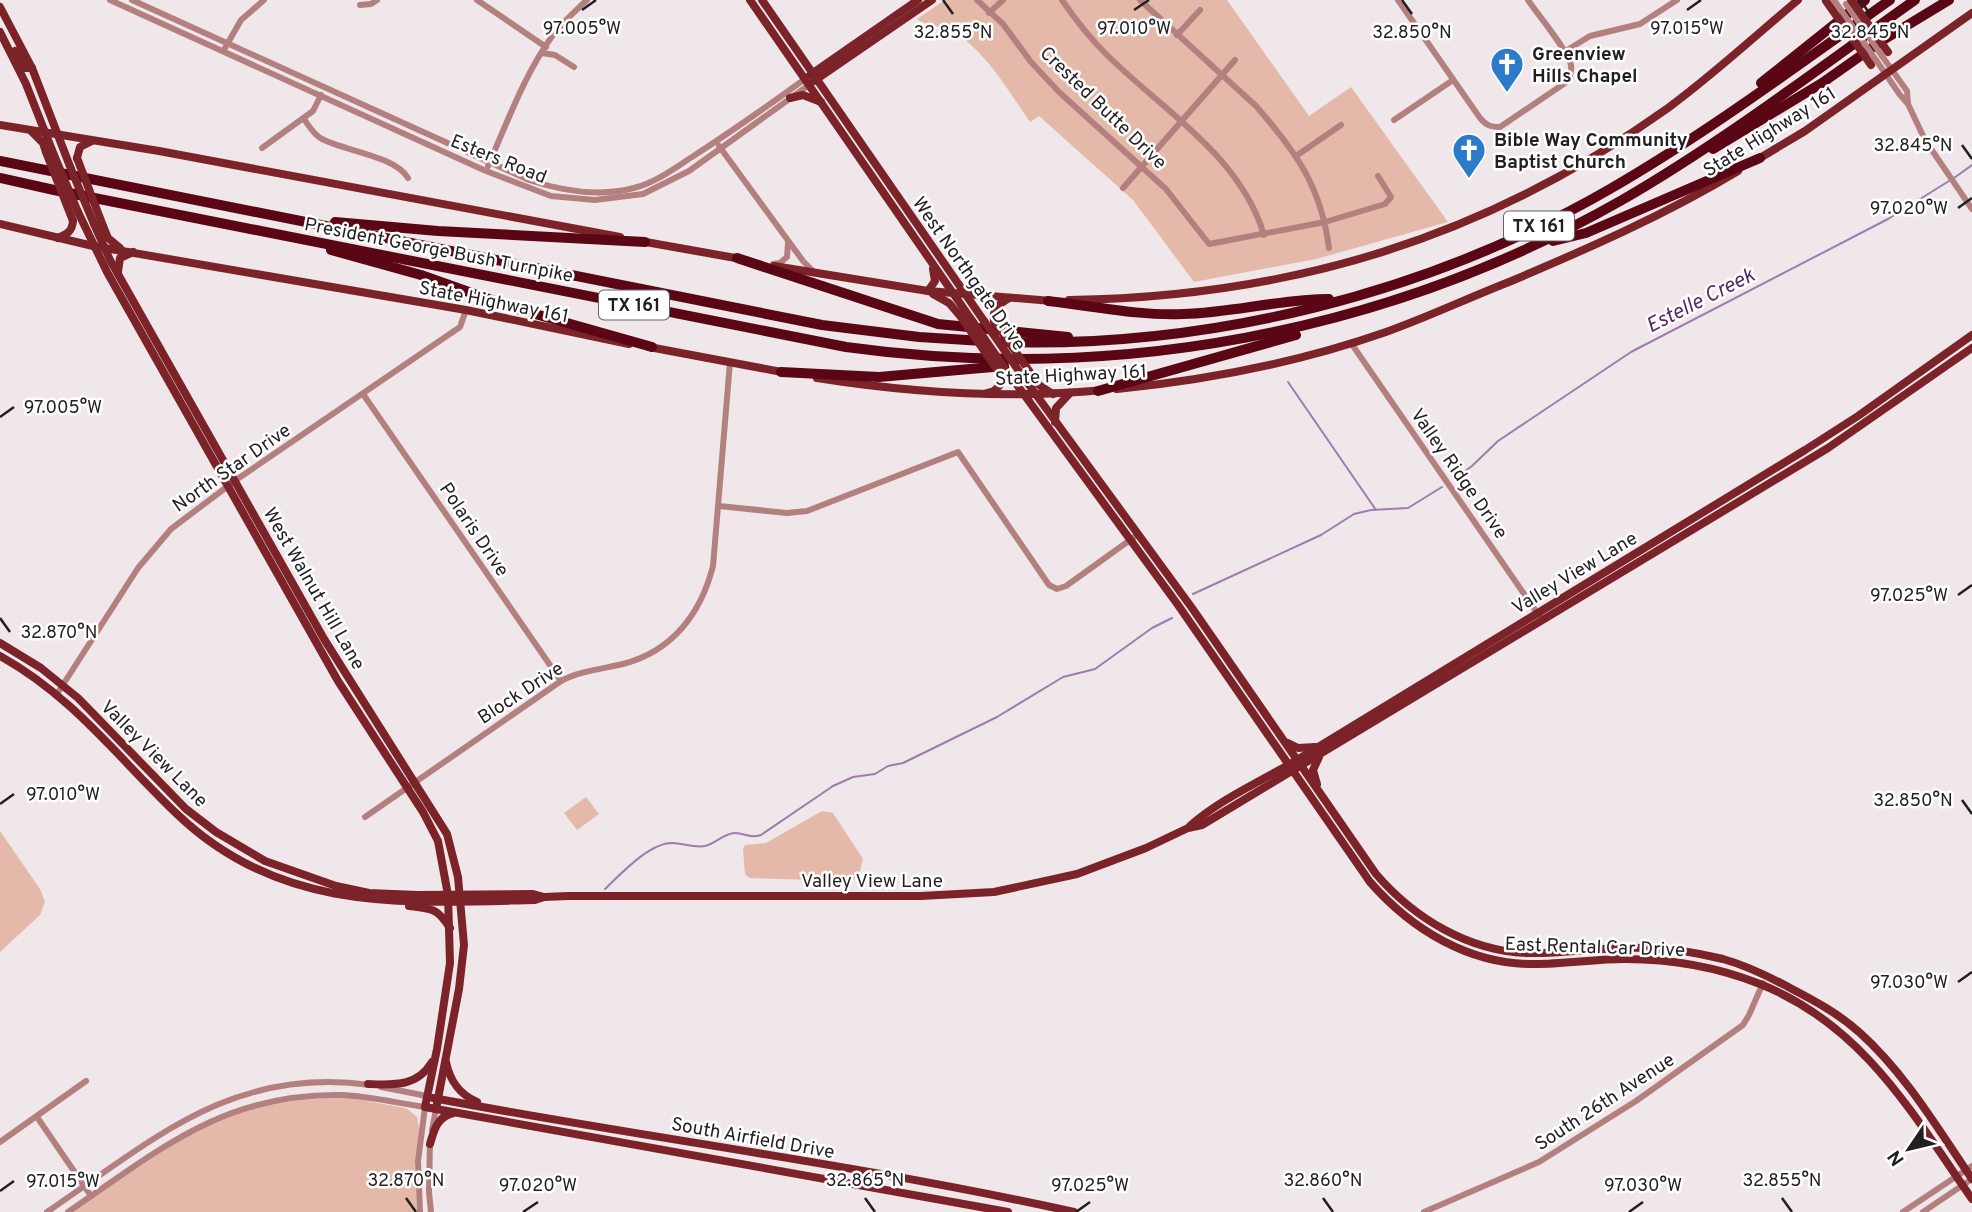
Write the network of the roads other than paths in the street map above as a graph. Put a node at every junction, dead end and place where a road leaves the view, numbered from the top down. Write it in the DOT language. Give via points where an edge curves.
graph roads {
  1 [pos="110,0"];
  2 [pos="132,0"];
  3 [pos="264,0"];
  4 [pos="377,0"];
  5 [pos="477,0"];
  6 [pos="587,0"];
  7 [pos="751,0"];
  8 [pos="762,0"];
  9 [pos="918,0"];
  10 [pos="932,0"];
  11 [pos="976,0"];
  12 [pos="1003,0"];
  13 [pos="1062,0"];
  14 [pos="1140,0"];
  15 [pos="1398,0"];
  16 [pos="1528,0"];
  17 [pos="1677,0"];
  18 [pos="1798,0"];
  19 [pos="1826,0"];
  20 [pos="1834,0"];
  21 [pos="1843,0"];
  22 [pos="1851,0"];
  23 [pos="1865,0"];
  24 [pos="1890,0"];
  25 [pos="1915,0"];
  26 [pos="1949,0"];
  27 [pos="360,5"];
  28 [pos="0,7"];
  29 [pos="1200,10"];
  30 [pos="158,12"];
  31 [pos="989,13"];
  32 [pos="1972,13"];
  33 [pos="154,20"];
  34 [pos="0,32"];
  35 [pos="1177,36"];
  36 [pos="5,41"];
  37 [pos="227,45"];
  38 [pos="544,50"];
  39 [pos="222,52"];
  40 [pos="1564,52"];
  41 [pos="1879,58"];
  42 [pos="1907,58"];
  43 [pos="1235,60"];
  44 [pos="574,67"];
  45 [pos="32,68"];
  46 [pos="834,68"];
  47 [pos="1888,71"];
  48 [pos="1222,75"];
  49 [pos="815,76"];
  50 [pos="1453,80"];
  51 [pos="807,82"];
  52 [pos="1869,84"];
  53 [pos="325,88"];
  54 [pos="320,96"];
  55 [pos="790,98"];
  56 [pos="825,99"];
  57 [pos="38,113"];
  58 [pos="304,119"];
  59 [pos="1394,120"];
  60 [pos="1718,120"];
  61 [pos="1181,121"];
  62 [pos="0,125"];
  63 [pos="1341,125"];
  64 [pos="25,130"];
  65 [pos="46,134"];
  66 [pos="57,135"];
  67 [pos="92,141"];
  68 [pos="715,142"];
  69 [pos="262,148"];
  70 [pos="721,149"];
  71 [pos="860,149"];
  72 [pos="50,153"];
  73 [pos="1296,156"];
  74 [pos="1760,158"];
  75 [pos="0,161"];
  76 [pos="490,162"];
  77 [pos="1143,166"];
  78 [pos="486,171"];
  79 [pos="1378,176"];
  80 [pos="1660,177"];
  81 [pos="0,178"];
  82 [pos="408,178"];
  83 [pos="1123,188"];
  84 [pos="626,194"];
  85 [pos="1972,209"];
  86 [pos="298,220"];
  87 [pos="78,221"];
  88 [pos="1325,222"];
  89 [pos="0,224"];
  90 [pos="99,225"];
  91 [pos="1264,235"];
  92 [pos="58,238"];
  93 [pos="294,238"];
  94 [pos="788,241"];
  95 [pos="645,242"];
  96 [pos="1539,244"];
  97 [pos="93,246"];
  98 [pos="105,248"];
  99 [pos="1329,248"];
  100 [pos="123,250"];
  101 [pos="135,251"];
  102 [pos="737,258"];
  103 [pos="931,262"];
  104 [pos="766,264"];
  105 [pos="118,272"];
  106 [pos="818,275"];
  107 [pos="928,291"];
  108 [pos="953,293"];
  109 [pos="966,295"];
  110 [pos="1009,298"];
  111 [pos="1344,299"];
  112 [pos="1048,301"];
  113 [pos="466,310"];
  114 [pos="1360,312"];
  115 [pos="142,325"];
  116 [pos="1972,335"];
  117 [pos="1100,340"];
  118 [pos="1351,343"];
  119 [pos="652,347"];
  120 [pos="1972,348"];
  121 [pos="1067,359"];
  122 [pos="730,362"];
  123 [pos="781,372"];
  124 [pos="1005,374"];
  125 [pos="1098,391"];
  126 [pos="1070,393"];
  127 [pos="363,394"];
  128 [pos="985,394"];
  129 [pos="1053,394"];
  130 [pos="1023,395"];
  131 [pos="1035,395"];
  132 [pos="1055,422"];
  133 [pos="1834,431"];
  134 [pos="1839,441"];
  135 [pos="236,480"];
  136 [pos="227,486"];
  137 [pos="719,506"];
  138 [pos="1697,516"];
  139 [pos="1702,524"];
  140 [pos="1134,538"];
  141 [pos="286,570"];
  142 [pos="278,575"];
  143 [pos="1537,612"];
  144 [pos="1543,621"];
  145 [pos="0,643"];
  146 [pos="323,645"];
  147 [pos="1217,652"];
  148 [pos="0,656"];
  149 [pos="561,681"];
  150 [pos="62,685"];
  151 [pos="57,694"];
  152 [pos="1269,735"];
  153 [pos="1286,742"];
  154 [pos="1319,751"];
  155 [pos="1300,763"];
  156 [pos="1291,769"];
  157 [pos="1274,772"];
  158 [pos="415,782"];
  159 [pos="1268,787"];
  160 [pos="1304,787"];
  161 [pos="407,788"];
  162 [pos="1318,790"];
  163 [pos="365,817"];
  164 [pos="1188,828"];
  165 [pos="443,860"];
  166 [pos="458,877"];
  167 [pos="1387,893"];
  168 [pos="477,894"];
  169 [pos="431,895"];
  170 [pos="544,897"];
  171 [pos="461,898"];
  172 [pos="448,899"];
  173 [pos="401,901"];
  174 [pos="450,929"];
  175 [pos="1589,950"];
  176 [pos="1590,960"];
  177 [pos="1767,975"];
  178 [pos="1762,985"];
  179 [pos="437,1049"];
  180 [pos="1883,1056"];
  181 [pos="446,1060"];
  182 [pos="1875,1065"];
  183 [pos="86,1080"];
  184 [pos="324,1082"];
  185 [pos="368,1084"];
  186 [pos="325,1095"];
  187 [pos="427,1096"];
  188 [pos="438,1098"];
  189 [pos="408,1104"];
  190 [pos="486,1106"];
  191 [pos="425,1107"];
  192 [pos="436,1109"];
  193 [pos="453,1113"];
  194 [pos="37,1117"];
  195 [pos="422,1126"];
  196 [pos="0,1142"];
  197 [pos="430,1144"];
  198 [pos="1969,1168"];
  199 [pos="1957,1176"];
  200 [pos="1972,1179"];
  201 [pos="1963,1185"];
  202 [pos="85,1186"];
  203 [pos="982,1193"];
  204 [pos="91,1196"];
  205 [pos="1972,1199"];
  206 [pos="980,1207"];
  207 [pos="47,1212"];
  208 [pos="68,1212"];
  209 [pos="420,1212"];
  210 [pos="431,1212"];
  211 [pos="1008,1212"];
  212 [pos="1074,1212"];
  213 [pos="1424,1212"];
  214 [pos="1903,1212"];
  215 [pos="1923,1212"];
  1 -- 33 [label="street, Esters Road"];
  2 -- 30 [label="street, Esters Road"];
  3 -- 37 [label="street" via="241,20"];
  4 -- 27 [label="street"];
  5 -- 38 [label="street"];
  6 -- 38 [label="street"];
  7 -- 51 [label="main road, West Northgate Drive"];
  8 -- 49 [label="main road, West Northgate Drive"];
  9 -- 49 [label="main road, Esters Road"];
  10 -- 46 [label="main road, Esters Road"];
  11 -- 31 [label="street, Crested Butte Drive"];
  12 -- 31 [label="street"];
  13 -- 61 [label="street" via="1107,55"];
  14 -- 35 [label="street"];
  15 -- 50 [label="street"];
  16 -- 40 [label="street"];
  17 -- 40 [label="street" via="1640,24 1590,36"];
  18 -- 112 [label="main road" via="1690,91 1631,133 1526,194 1444,231 1350,263 1232,288"];
  19 -- 41 [label="main road, bridge"];
  20 -- 41 [label="street, bridge"];
  21 -- 41 [label="street, bridge"];
  22 -- 41 [label="main road, bridge"];
  23 -- 60 [label="highway"];
  24 -- 60 [label="highway, President George Bush Turnpike / TX 161"];
  25 -- 80 [label="highway, President George Bush Turnpike / TX 161"];
  26 -- 80 [label="highway" via="1699,158"];
  28 -- 45 [label="main road, West Walnut Hill Lane"];
  29 -- 35 [label="street"];
  30 -- 33 [label="street"];
  30 -- 37 [label="street, Esters Road"];
  31 -- 77 [label="street, Crested Butte Drive" via="1059,92"];
  32 -- 42 [label="main road, State Highway 161"];
  33 -- 39 [label="street, Esters Road"];
  34 -- 36 [label="main road, West Walnut Hill Lane"];
  35 -- 48 [label="street"];
  36 -- 45 [label="main road" via="25,68"];
  36 -- 57 [label="main road, West Walnut Hill Lane"];
  37 -- 39 [label="street"];
  37 -- 53 [label="street, Esters Road"];
  38 -- 44 [label="street"];
  38 -- 76 [label="street"];
  39 -- 54 [label="street, Esters Road"];
  40 -- 50 [label="street" via="1571,64 1568,81 1500,127 1487,125"];
  41 -- 42 [label="main road"];
  41 -- 47 [label="street"];
  41 -- 52 [label="main road"];
  42 -- 47 [label="main road, State Highway 161"];
  43 -- 48 [label="street"];
  45 -- 66 [label="main road, West Walnut Hill Lane"];
  46 -- 49 [label="main road, Esters Road"];
  46 -- 56 [label="main road"];
  47 -- 52 [label="main road, State Highway 161"];
  47 -- 85 [label="street" via="1925,140"];
  48 -- 61 [label="street"];
  48 -- 73 [label="street" via="1256,106"];
  49 -- 51 [label="main road, Esters Road"];
  49 -- 56 [label="main road, West Northgate Drive"];
  50 -- 59 [label="street"];
  51 -- 55 [label="street, Esters Road"];
  51 -- 56 [label="main road, West Northgate Drive"];
  51 -- 68 [label="street, Esters Road"];
  52 -- 74 [label="main road, State Highway 161"];
  53 -- 54 [label="street"];
  53 -- 76 [label="street, Esters Road"];
  54 -- 58 [label="street"];
  54 -- 78 [label="street, Esters Road"];
  55 -- 56 [label="main road"];
  55 -- 70 [label="street, Esters Road"];
  56 -- 71 [label="main road, West Northgate Drive"];
  57 -- 64 [label="main road"];
  57 -- 65 [label="main road, West Walnut Hill Lane"];
  58 -- 69 [label="street"];
  58 -- 82 [label="street" via="321,139 403,170"];
  60 -- 111 [label="highway, President George Bush Turnpike / TX 161" via="1609,190 1534,228 1427,273"];
  61 -- 77 [label="street"];
  61 -- 91 [label="street" via="1237,181"];
  62 -- 64 [label="main road"];
  63 -- 73 [label="street"];
  64 -- 65 [label="main road"];
  64 -- 72 [label="main road"];
  65 -- 66 [label="main road"];
  65 -- 72 [label="main road, West Walnut Hill Lane"];
  66 -- 67 [label="main road"];
  66 -- 90 [label="main road, West Walnut Hill Lane, bridge"];
  67 -- 90 [label="main road, bridge" via="80,147 77,158"];
  67 -- 95 [label="main road"];
  68 -- 70 [label="street"];
  68 -- 84 [label="street, Esters Road"];
  70 -- 84 [label="street, Esters Road" via="673,180 643,194"];
  70 -- 94 [label="street"];
  71 -- 103 [label="main road, West Northgate Drive"];
  71 -- 109 [label="main road, West Northgate Drive"];
  72 -- 87 [label="main road, West Walnut Hill Lane, bridge"];
  73 -- 88 [label="street" via="1318,196"];
  74 -- 96 [label="highway" via="1586,233"];
  74 -- 118 [label="main road, State Highway 161" via="1696,195 1565,258"];
  75 -- 86 [label="highway, President George Bush Turnpike / TX 161"];
  76 -- 78 [label="street"];
  76 -- 84 [label="street, Esters Road" via="543,185"];
  77 -- 83 [label="street"];
  77 -- 91 [label="street, Crested Butte Drive" via="1189,215 1205,241 1214,245"];
  78 -- 84 [label="street, Esters Road" via="551,196 587,200"];
  79 -- 88 [label="street" via="1391,200"];
  80 -- 96 [label="highway, President George Bush Turnpike / TX 161"];
  81 -- 93 [label="highway, President George Bush Turnpike / TX 161"];
  86 -- 95 [label="highway"];
  86 -- 117 [label="highway, President George Bush Turnpike / TX 161" via="854,330 971,341"];
  87 -- 92 [label="main road"];
  87 -- 97 [label="main road, West Walnut Hill Lane"];
  88 -- 91 [label="street"];
  88 -- 99 [label="street"];
  89 -- 92 [label="main road, State Highway 161"];
  90 -- 98 [label="main road, West Walnut Hill Lane"];
  90 -- 100 [label="main road"];
  92 -- 97 [label="main road, State Highway 161"];
  93 -- 119 [label="highway"];
  93 -- 121 [label="highway, President George Bush Turnpike / TX 161" via="846,347 976,359"];
  94 -- 104 [label="street" via="787,257"];
  94 -- 106 [label="street"];
  95 -- 102 [label="main road"];
  96 -- 114 [label="highway, President George Bush Turnpike / TX 161"];
  97 -- 98 [label="main road, State Highway 161"];
  97 -- 115 [label="main road, West Walnut Hill Lane"];
  98 -- 100 [label="main road, State Highway 161"];
  98 -- 105 [label="main road, West Walnut Hill Lane"];
  100 -- 101 [label="main road, State Highway 161"];
  101 -- 105 [label="main road" via="120,258"];
  101 -- 113 [label="main road, State Highway 161"];
  102 -- 104 [label="main road"];
  102 -- 117 [label="highway" via="938,324"];
  103 -- 107 [label="main road" via="935,281"];
  103 -- 108 [label="main road, West Northgate Drive"];
  104 -- 106 [label="main road"];
  105 -- 115 [label="main road, West Walnut Hill Lane"];
  106 -- 107 [label="main road"];
  107 -- 108 [label="main road"];
  107 -- 124 [label="main road, bridge" via="949,303"];
  108 -- 109 [label="main road"];
  108 -- 124 [label="main road, West Northgate Drive, bridge"];
  109 -- 110 [label="main road"];
  109 -- 131 [label="main road, West Northgate Drive, bridge"];
  110 -- 112 [label="main road"];
  110 -- 129 [label="main road, bridge" via="994,310 994,321 1039,385"];
  111 -- 112 [label="highway" via="1305,299 1182,314"];
  111 -- 117 [label="highway, President George Bush Turnpike / TX 161" via="1226,326"];
  113 -- 119 [label="main road, State Highway 161"];
  113 -- 127 [label="street, North Star Drive" via="460,327"];
  114 -- 121 [label="highway, President George Bush Turnpike / TX 161" via="1230,342"];
  114 -- 125 [label="highway" via="1311,331"];
  115 -- 135 [label="main road, West Walnut Hill Lane"];
  115 -- 136 [label="main road, West Walnut Hill Lane"];
  116 -- 133 [label="main road, Valley View Lane"];
  118 -- 125 [label="main road, State Highway 161" via="1227,374"];
  118 -- 143 [label="street, Valley Ridge Drive"];
  119 -- 122 [label="main road, State Highway 161"];
  120 -- 134 [label="main road, Valley View Lane"];
  121 -- 123 [label="highway" via="879,377"];
  122 -- 123 [label="main road, State Highway 161"];
  122 -- 137 [label="street, Block Drive"];
  123 -- 128 [label="main road, State Highway 161" via="863,385"];
  124 -- 128 [label="main road" via="994,391"];
  124 -- 130 [label="main road, West Northgate Drive"];
  125 -- 126 [label="main road, State Highway 161"];
  126 -- 129 [label="main road, State Highway 161"];
  126 -- 132 [label="main road" via="1057,405"];
  127 -- 135 [label="street, North Star Drive"];
  127 -- 149 [label="street, Polaris Drive"];
  128 -- 130 [label="main road, State Highway 161"];
  129 -- 131 [label="main road, State Highway 161"];
  130 -- 131 [label="main road, State Highway 161"];
  130 -- 140 [label="main road, West Northgate Drive"];
  131 -- 132 [label="main road, West Northgate Drive"];
  132 -- 140 [label="main road, West Northgate Drive"];
  133 -- 134 [label="main road"];
  133 -- 138 [label="main road, Valley View Lane"];
  134 -- 139 [label="main road, Valley View Lane"];
  135 -- 136 [label="street, North Star Drive"];
  135 -- 141 [label="main road, West Walnut Hill Lane"];
  136 -- 142 [label="main road, West Walnut Hill Lane"];
  136 -- 150 [label="street, North Star Drive" via="155,546"];
  137 -- 140 [label="street" via="807,511 958,452 1049,584 1057,589"];
  137 -- 149 [label="street, Block Drive" via="708,587 683,628 653,653"];
  138 -- 139 [label="main road"];
  138 -- 143 [label="main road, Valley View Lane"];
  139 -- 144 [label="main road, Valley View Lane"];
  140 -- 147 [label="main road, West Northgate Drive"];
  141 -- 142 [label="main road"];
  141 -- 146 [label="main road, West Walnut Hill Lane"];
  142 -- 146 [label="main road, West Walnut Hill Lane"];
  143 -- 144 [label="street, Valley Ridge Drive"];
  143 -- 154 [label="main road, Valley View Lane"];
  144 -- 154 [label="main road, Valley View Lane"];
  145 -- 150 [label="main road, Valley View Lane"];
  146 -- 158 [label="main road, West Walnut Hill Lane"];
  146 -- 161 [label="main road, West Walnut Hill Lane"];
  147 -- 152 [label="main road, West Northgate Drive"];
  147 -- 153 [label="main road, West Northgate Drive"];
  148 -- 151 [label="main road, Valley View Lane"];
  149 -- 158 [label="street, Block Drive"];
  150 -- 151 [label="street, North Star Drive"];
  150 -- 169 [label="main road, Valley View Lane" via="186,809 239,847 335,886 369,893"];
  151 -- 173 [label="main road, Valley View Lane" via="180,817 223,849 302,887"];
  152 -- 156 [label="main road, West Northgate Drive"];
  152 -- 157 [label="main road" via="1279,758"];
  153 -- 154 [label="main road"];
  153 -- 155 [label="main road, West Northgate Drive"];
  154 -- 155 [label="main road, Valley View Lane"];
  154 -- 162 [label="main road" via="1313,770"];
  155 -- 156 [label="main road, Valley View Lane"];
  155 -- 162 [label="main road, East Rental Car Drive"];
  156 -- 157 [label="main road, Valley View Lane"];
  156 -- 159 [label="main road, Valley View Lane"];
  156 -- 160 [label="main road, East Rental Car Drive"];
  157 -- 164 [label="main road, Valley View Lane"];
  158 -- 161 [label="street, Block Drive"];
  158 -- 166 [label="main road, West Walnut Hill Lane" via="447,834"];
  159 -- 160 [label="main road" via="1289,781"];
  159 -- 164 [label="main road, Valley View Lane" via="1202,825"];
  160 -- 167 [label="main road, East Rental Car Drive"];
  161 -- 163 [label="street, Block Drive"];
  161 -- 165 [label="main road, West Walnut Hill Lane" via="438,841"];
  162 -- 167 [label="main road, East Rental Car Drive"];
  164 -- 170 [label="main road, Valley View Lane" via="1077,874 994,892"];
  165 -- 169 [label="main road" via="440,885"];
  165 -- 172 [label="main road, West Walnut Hill Lane"];
  166 -- 168 [label="main road"];
  166 -- 171 [label="main road, West Walnut Hill Lane"];
  167 -- 175 [label="main road, East Rental Car Drive" via="1437,926 1481,945 1526,953"];
  167 -- 176 [label="main road, East Rental Car Drive" via="1406,918 1472,953 1534,964"];
  168 -- 170 [label="main road, Valley View Lane"];
  168 -- 171 [label="main road, Valley View Lane"];
  169 -- 172 [label="main road, Valley View Lane"];
  170 -- 171 [label="main road, Valley View Lane" via="535,901"];
  171 -- 172 [label="main road, Valley View Lane"];
  171 -- 181 [label="main road, West Walnut Hill Lane" via="462,969"];
  172 -- 173 [label="main road, Valley View Lane"];
  172 -- 174 [label="main road, West Walnut Hill Lane"];
  173 -- 174 [label="main road" via="436,910"];
  174 -- 179 [label="main road, West Walnut Hill Lane" via="450,963"];
  175 -- 176 [label="main road"];
  175 -- 177 [label="main road, East Rental Car Drive" via="1683,951"];
  176 -- 178 [label="main road, East Rental Car Drive" via="1692,964"];
  177 -- 178 [label="street, South 26th Avenue"];
  177 -- 180 [label="main road, East Rental Car Drive" via="1835,1014"];
  178 -- 182 [label="main road, East Rental Car Drive" via="1825,1021"];
  178 -- 213 [label="street, South 26th Avenue" via="1743,1025 1636,1101 1527,1169"];
  179 -- 185 [label="main road" via="428,1069 412,1081 398,1086"];
  179 -- 187 [label="main road, West Walnut Hill Lane"];
  180 -- 182 [label="main road"];
  180 -- 198 [label="main road, East Rental Car Drive"];
  181 -- 188 [label="main road, West Walnut Hill Lane"];
  181 -- 190 [label="main road" via="454,1084"];
  182 -- 199 [label="main road, East Rental Car Drive"];
  183 -- 194 [label="street"];
  184 -- 185 [label="street"];
  184 -- 186 [label="street"];
  184 -- 202 [label="street" via="258,1091 202,1110"];
  185 -- 187 [label="street"];
  186 -- 189 [label="street"];
  186 -- 204 [label="street" via="256,1104 206,1122 165,1144"];
  187 -- 188 [label="main road, South Airfield Drive"];
  187 -- 191 [label="main road, West Walnut Hill Lane"];
  188 -- 190 [label="main road, South Airfield Drive"];
  188 -- 192 [label="main road, West Walnut Hill Lane"];
  189 -- 191 [label="street"];
  189 -- 195 [label="street"];
  190 -- 203 [label="main road, South Airfield Drive"];
  191 -- 192 [label="main road, South Airfield Drive"];
  191 -- 195 [label="street, West Walnut Hill Lane"];
  192 -- 193 [label="main road, South Airfield Drive"];
  192 -- 197 [label="street, West Walnut Hill Lane"];
  193 -- 197 [label="main road" via="436,1125"];
  193 -- 206 [label="main road, South Airfield Drive"];
  194 -- 196 [label="street"];
  194 -- 202 [label="street"];
  195 -- 209 [label="street, West Walnut Hill Lane"];
  197 -- 210 [label="street, West Walnut Hill Lane"];
  198 -- 199 [label="street"];
  198 -- 200 [label="main road, East Rental Car Drive"];
  199 -- 201 [label="main road, East Rental Car Drive"];
  199 -- 214 [label="street"];
  200 -- 201 [label="street"];
  201 -- 205 [label="main road, East Rental Car Drive"];
  201 -- 215 [label="street"];
  202 -- 204 [label="street"];
  202 -- 207 [label="street"];
  203 -- 206 [label="main road"];
  203 -- 212 [label="main road, South Airfield Drive"];
  204 -- 208 [label="street"];
  206 -- 211 [label="main road, South Airfield Drive"];
}
